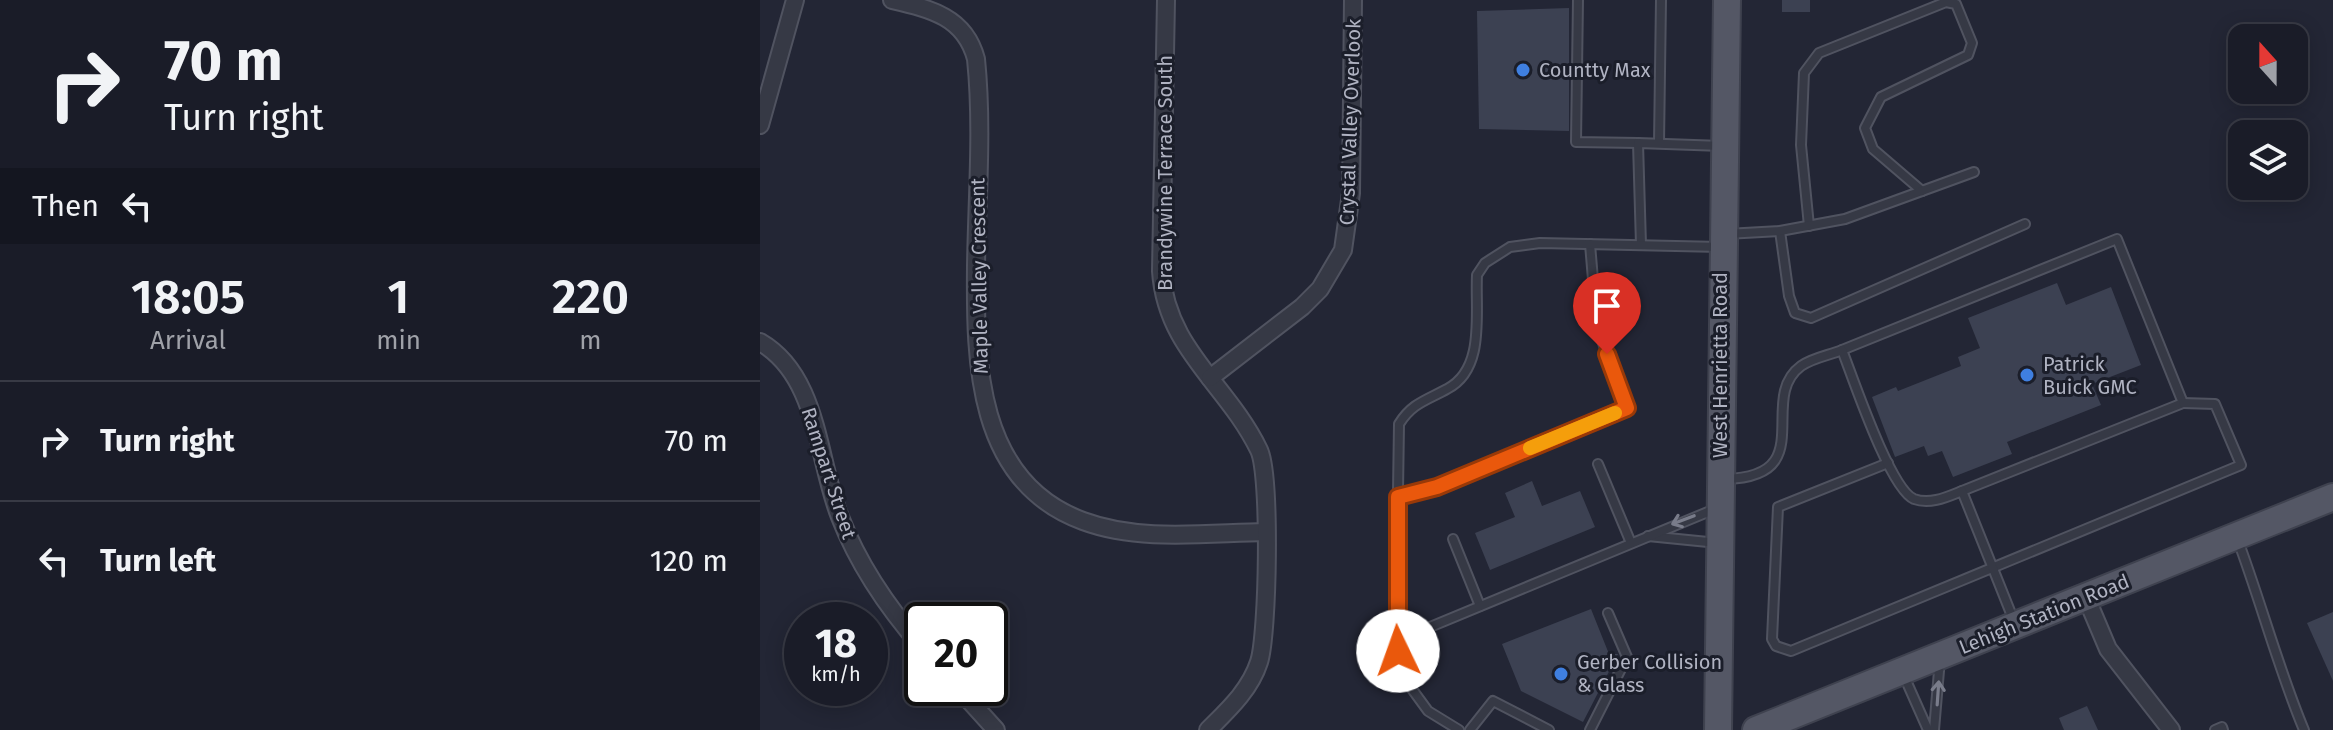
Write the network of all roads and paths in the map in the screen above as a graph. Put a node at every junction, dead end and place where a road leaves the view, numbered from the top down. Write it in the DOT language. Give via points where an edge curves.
graph roads {
  1 [pos="795,0"];
  2 [pos="892,0"];
  3 [pos="1166,0"];
  4 [pos="1353,0"];
  5 [pos="1578,0"];
  6 [pos="1661,0"];
  7 [pos="1727,0"];
  8 [pos="760,125"];
  9 [pos="1638,143"];
  10 [pos="1659,143"];
  11 [pos="1724,146"];
  12 [pos="1974,172"];
  13 [pos="1922,191"];
  14 [pos="2025,224"];
  15 [pos="1809,226"];
  16 [pos="1780,231"];
  17 [pos="1721,240"];
  18 [pos="1590,244"];
  19 [pos="1641,245"];
  20 [pos="760,342"];
  21 [pos="1842,350"];
  22 [pos="1210,378"];
  23 [pos="2183,403"];
  24 [pos="1888,463"];
  25 [pos="1598,464"];
  26 [pos="1720,479"];
  27 [pos="1962,491"];
  28 [pos="1398,497"];
  29 [pos="2333,497"];
  30 [pos="1719,507"];
  31 [pos="1265,532"];
  32 [pos="1648,536"];
  33 [pos="2236,536"];
  34 [pos="1453,539"];
  35 [pos="1631,543"];
  36 [pos="1719,543"];
  37 [pos="1992,568"];
  38 [pos="2086,597"];
  39 [pos="1480,606"];
  40 [pos="1608,613"];
  41 [pos="2016,625"];
  42 [pos="904,626"];
  43 [pos="1396,629"];
  44 [pos="1940,656"];
  45 [pos="1902,671"];
  46 [pos="974,706"];
  47 [pos="996,730"];
  48 [pos="1208,730"];
  49 [pos="1459,730"];
  50 [pos="1470,730"];
  51 [pos="1549,730"];
  52 [pos="1590,730"];
  53 [pos="1718,730"];
  54 [pos="1756,730"];
  55 [pos="1931,730"];
  56 [pos="2171,730"];
  57 [pos="2215,730"];
  58 [pos="2223,730"];
  59 [pos="2304,730"];
  1 -- 8 [label="street"];
  2 -- 31 [label="street, Maple Valley Crescent" via="953,20 976,59 977,358 990,425 1018,476 1059,509 1107,528"];
  3 -- 22 [label="street, Brandywine Terrace South" via="1162,291 1172,325"];
  4 -- 22 [label="street, Crystal Valley Overlook" via="1351,193 1343,250 1320,289 1302,307"];
  5 -- 9 [label="lane" via="1576,142"];
  6 -- 10 [label="lane"];
  7 -- 11 [label="main road, West Henrietta Road"];
  9 -- 10 [label="lane"];
  9 -- 19 [label="lane"];
  10 -- 11 [label="lane"];
  11 -- 17 [label="main road, West Henrietta Road"];
  12 -- 13 [label="lane"];
  13 -- 15 [label="lane"];
  13 -- 15 [label="lane" via="1873,149 1865,128 1881,97 1968,55 1972,43 1956,4 1946,2 1819,53 1804,73 1801,145"];
  14 -- 16 [label="lane" via="1811,318 1795,313"];
  15 -- 16 [label="lane"];
  16 -- 17 [label="lane"];
  17 -- 19 [label="lane"];
  17 -- 26 [label="main road, West Henrietta Road"];
  18 -- 19 [label="lane"];
  18 -- 28 [label="lane" via="1510,247 1485,263 1477,275 1473,362 1464,377 1426,396 1399,424"];
  18 -- 28 [label="lane" via="1597,327 1627,408 1437,487"];
  20 -- 42 [label="street, Rampart Street" via="787,365 801,388 831,493 855,551"];
  21 -- 23 [label="lane" via="2117,239"];
  21 -- 24 [label="lane"];
  21 -- 26 [label="lane" via="1800,367 1788,388 1777,456 1769,470 1748,479"];
  22 -- 31 [label="street, Brandywine Terrace South" via="1260,453"];
  23 -- 27 [label="lane"];
  23 -- 37 [label="lane" via="2215,404 2241,465"];
  24 -- 27 [label="lane" via="1895,482 1913,498 1937,501"];
  24 -- 37 [label="lane" via="1778,507 1772,639 1776,646 1791,651"];
  25 -- 35 [label="lane"];
  26 -- 30 [label="main road, West Henrietta Road"];
  27 -- 37 [label="lane"];
  28 -- 43 [label="lane"];
  29 -- 33 [label="main road, Lehigh Station Road"];
  30 -- 32 [label="lane, one-way"];
  30 -- 36 [label="main road, West Henrietta Road"];
  31 -- 48 [label="street, Brandywine Terrace South" via="1259,663 1236,702"];
  32 -- 35 [label="lane"];
  32 -- 36 [label="lane"];
  33 -- 38 [label="main road, Lehigh Station Road"];
  33 -- 59 [label="lane"];
  34 -- 39 [label="lane"];
  35 -- 39 [label="lane"];
  36 -- 53 [label="main road, West Henrietta Road"];
  37 -- 41 [label="lane"];
  38 -- 41 [label="main road, Lehigh Station Road"];
  38 -- 56 [label="street" via="2108,649"];
  39 -- 43 [label="lane" via="1418,632"];
  40 -- 52 [label="lane" via="1627,657"];
  41 -- 44 [label="main road, Lehigh Station Road"];
  43 -- 49 [label="lane" via="1401,674 1408,687 1428,711"];
  44 -- 45 [label="main road, Lehigh Station Road"];
  55 -- 44 [label="lane, one-way"];
  45 -- 54 [label="main road, Lehigh Station Road"];
  45 -- 55 [label="lane"];
  46 -- 47 [label="street"];
  50 -- 51 [label="lane" via="1493,701"];
  57 -- 58 [label="lane"];
}
